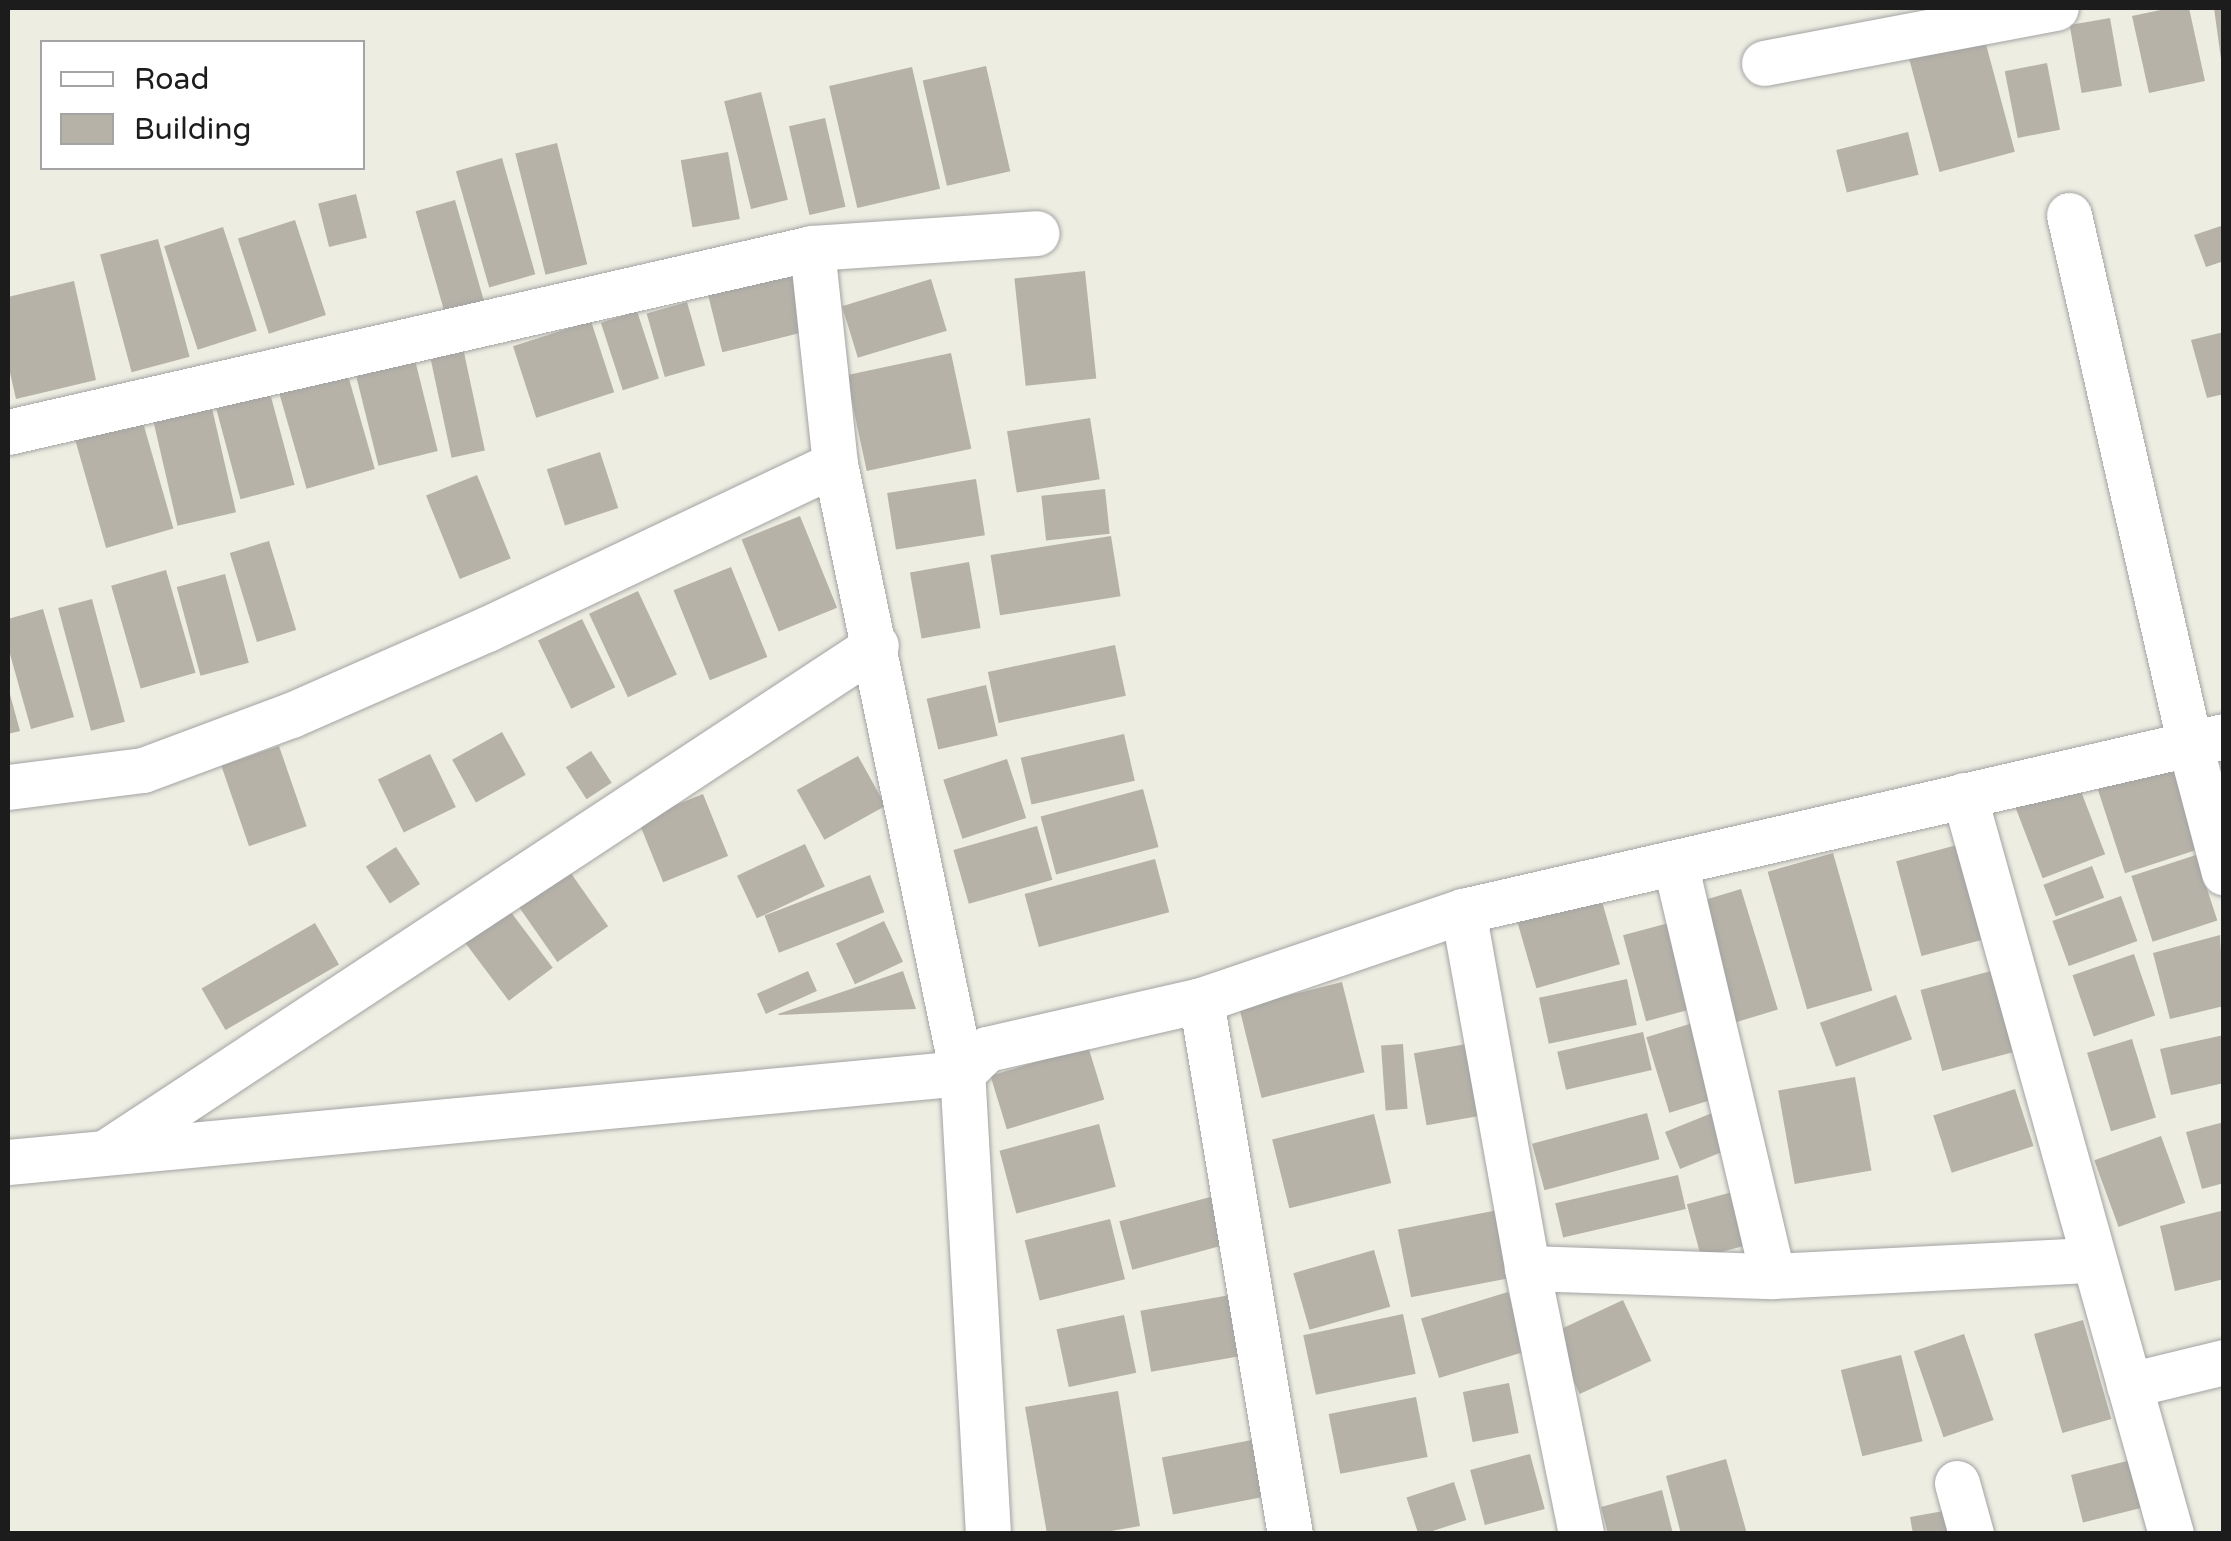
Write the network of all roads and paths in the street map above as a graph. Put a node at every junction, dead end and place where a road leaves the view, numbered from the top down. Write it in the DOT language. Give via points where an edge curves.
graph roads {
  1 [pos="2056,8"];
  2 [pos="1764,63"];
  3 [pos="2069,215"];
  4 [pos="1037,233"];
  5 [pos="812,248"];
  6 [pos="8,432"];
  7 [pos="835,464"];
  8 [pos="876,646"];
  9 [pos="2207,741"];
  10 [pos="8,787"];
  11 [pos="1964,796"];
  12 [pos="1675,863"];
  13 [pos="2224,873"];
  14 [pos="1463,911"];
  15 [pos="1201,1000"];
  16 [pos="962,1073"];
  17 [pos="102,1154"];
  18 [pos="8,1162"];
  19 [pos="2094,1260"];
  20 [pos="1527,1268"];
  21 [pos="1773,1276"];
  22 [pos="2224,1362"];
  23 [pos="2129,1386"];
  24 [pos="1957,1483"];
  25 [pos="988,1534"];
  26 [pos="1290,1534"];
  27 [pos="1581,1534"];
  28 [pos="1971,1534"];
  29 [pos="2171,1534"];
  1 -- 2 [label="street"];
  3 -- 9 [label="street"];
  4 -- 5 [label="street"];
  5 -- 6 [label="street"];
  5 -- 7 [label="street"];
  7 -- 8 [label="street"];
  7 -- 10 [label="street" via="291,715 144,770"];
  8 -- 16 [label="street"];
  8 -- 17 [label="street"];
  9 -- 11 [label="street"];
  9 -- 13 [label="street"];
  11 -- 12 [label="street"];
  11 -- 19 [label="street"];
  12 -- 14 [label="street"];
  12 -- 21 [label="street"];
  14 -- 15 [label="street"];
  14 -- 20 [label="street"];
  15 -- 16 [label="street" via="987,1048"];
  15 -- 26 [label="street"];
  16 -- 17 [label="street"];
  16 -- 25 [label="street"];
  17 -- 18 [label="street"];
  19 -- 21 [label="street"];
  19 -- 23 [label="street"];
  20 -- 21 [label="street"];
  20 -- 27 [label="street"];
  22 -- 23 [label="street"];
  23 -- 29 [label="street"];
  24 -- 28 [label="street"];
}
